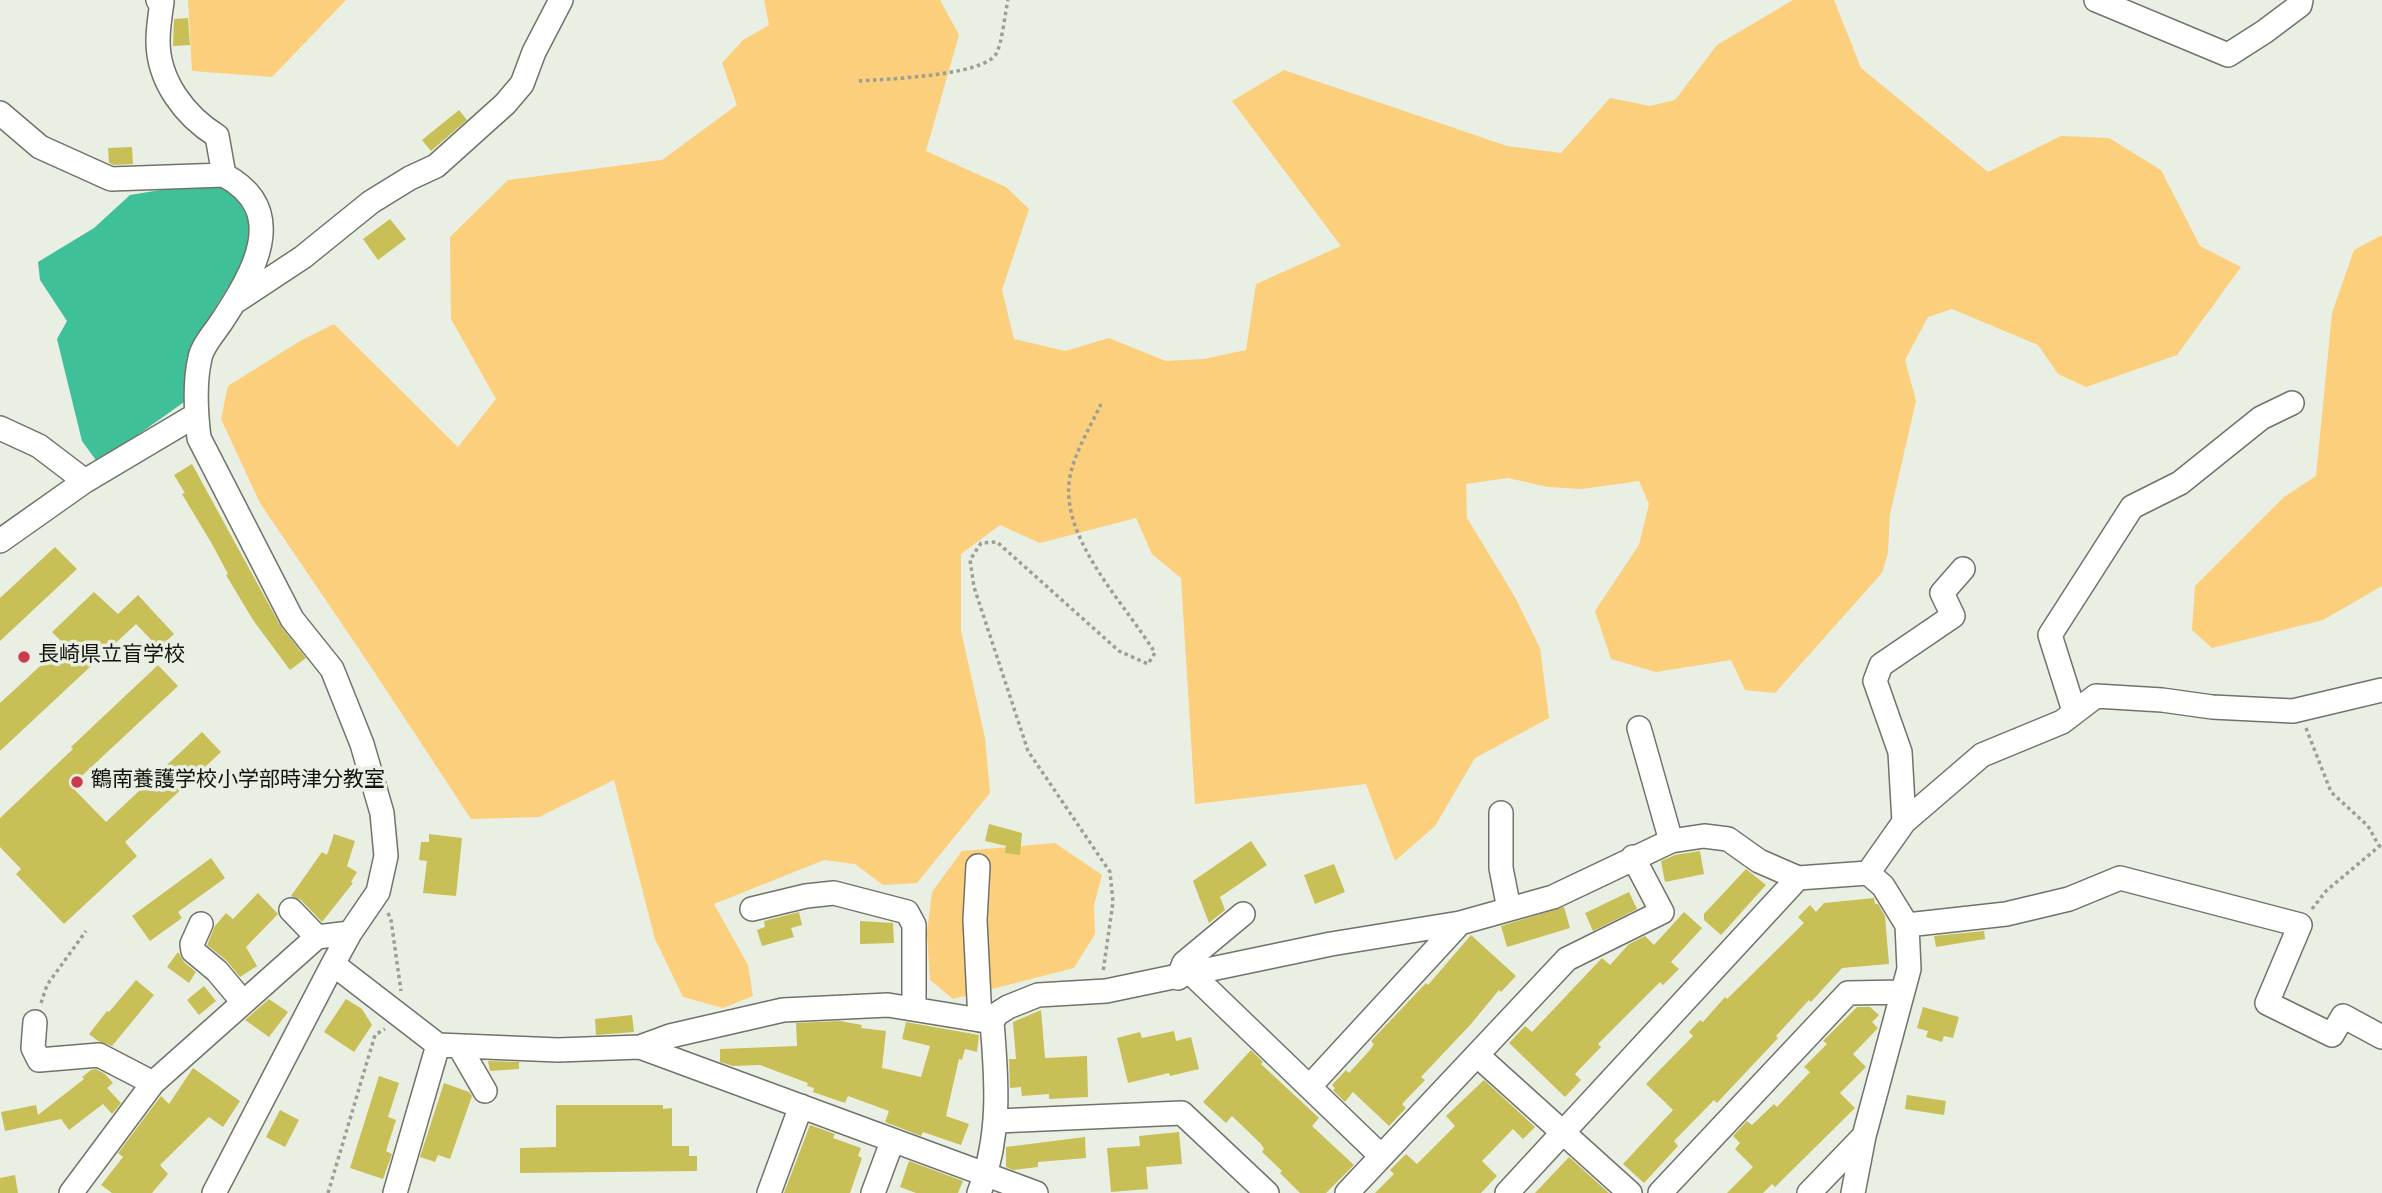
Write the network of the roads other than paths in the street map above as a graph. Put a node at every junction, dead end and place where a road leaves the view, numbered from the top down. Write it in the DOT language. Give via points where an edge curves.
graph roads {
  1 [pos="158,0"];
  2 [pos="561,0"];
  3 [pos="2096,0"];
  4 [pos="2301,0"];
  5 [pos="0,113"];
  6 [pos="224,175"];
  7 [pos="235,302"];
  8 [pos="2292,403"];
  9 [pos="196,415"];
  10 [pos="0,428"];
  11 [pos="85,481"];
  12 [pos="0,541"];
  13 [pos="1963,569"];
  14 [pos="2382,690"];
  15 [pos="2074,711"];
  16 [pos="1639,728"];
  17 [pos="1501,813"];
  18 [pos="1904,821"];
  19 [pos="1671,841"];
  20 [pos="1633,857"];
  21 [pos="978,866"];
  22 [pos="1868,873"];
  23 [pos="1798,878"];
  24 [pos="752,909"];
  25 [pos="1509,909"];
  26 [pos="291,910"];
  27 [pos="1243,914"];
  28 [pos="1460,923"];
  29 [pos="201,924"];
  30 [pos="1908,925"];
  31 [pos="350,933"];
  32 [pos="317,937"];
  33 [pos="333,964"];
  34 [pos="1185,976"];
  35 [pos="1902,992"];
  36 [pos="243,1002"];
  37 [pos="914,1009"];
  38 [pos="986,1021"];
  39 [pos="35,1022"];
  40 [pos="2382,1037"];
  41 [pos="448,1045"];
  42 [pos="640,1047"];
  43 [pos="1477,1055"];
  44 [pos="153,1083"];
  45 [pos="1310,1086"];
  46 [pos="485,1091"];
  47 [pos="802,1107"];
  48 [pos="997,1121"];
  49 [pos="1564,1133"];
  50 [pos="1864,1136"];
  51 [pos="892,1142"];
  52 [pos="1380,1155"];
  53 [pos="983,1184"];
  54 [pos="71,1193"];
  55 [pos="214,1193"];
  56 [pos="395,1193"];
  57 [pos="769,1193"];
  58 [pos="873,1193"];
  59 [pos="1035,1193"];
  60 [pos="1267,1193"];
  61 [pos="1347,1193"];
  62 [pos="1507,1193"];
  63 [pos="1630,1193"];
  64 [pos="1660,1193"];
  65 [pos="1809,1193"];
  66 [pos="1853,1193"];
  1 -- 6 [label="street" via="162,2 158,43 162,65 179,103 217,136"];
  2 -- 7 [label="street" via="522,84 505,104 436,166 371,202 303,257"];
  3 -- 4 [label="street" via="2228,55"];
  5 -- 6 [label="street" via="40,147 111,179"];
  6 -- 7 [label="street" via="251,195 260,212 255,264"];
  7 -- 9 [label="street" via="200,356"];
  8 -- 15 [label="street" via="2261,418 2179,482 2132,507 2050,635"];
  9 -- 11 [label="street"];
  9 -- 31 [label="street" via="199,438 292,619 332,669 383,813 386,856 379,892"];
  10 -- 11 [label="street" via="39,446"];
  11 -- 12 [label="street"];
  13 -- 18 [label="street" via="1942,593 1953,616 1881,665 1875,681 1900,752"];
  14 -- 15 [label="street" via="2293,711 2107,695 2096,696"];
  15 -- 18 [label="street" via="2062,722 1982,755"];
  16 -- 19 [label="street"];
  17 -- 25 [label="street" via="1501,869"];
  18 -- 22 [label="street"];
  19 -- 20 [label="street"];
  19 -- 23 [label="street" via="1704,836 1728,839 1759,861"];
  20 -- 25 [label="street" via="1553,897"];
  20 -- 43 [label="street" via="1662,912 1567,959"];
  21 -- 38 [label="street" via="975,920"];
  22 -- 23 [label="street"];
  22 -- 30 [label="street" via="1883,886"];
  23 -- 49 [label="street"];
  24 -- 37 [label="street" via="834,893 907,912 914,925"];
  25 -- 28 [label="street"];
  26 -- 32 [label="street"];
  27 -- 34 [label="street" via="1184,963"];
  28 -- 34 [label="street" via="1331,944"];
  28 -- 45 [label="street"];
  29 -- 36 [label="street" via="193,951"];
  30 -- 35 [label="street" via="1909,969"];
  30 -- 40 [label="street" via="2006,914 2069,899 2120,878 2300,925 2267,1003 2332,1035 2343,1016"];
  31 -- 32 [label="street"];
  31 -- 33 [label="street"];
  32 -- 36 [label="street"];
  33 -- 41 [label="street" via="404,1019"];
  33 -- 55 [label="street"];
  34 -- 38 [label="street" via="1106,991 1038,995"];
  34 -- 45 [label="street"];
  35 -- 50 [label="street"];
  35 -- 64 [label="street" via="1848,993"];
  36 -- 44 [label="street"];
  37 -- 38 [label="street"];
  37 -- 42 [label="street" via="888,1005 783,1010"];
  38 -- 48 [label="street" via="997,1076"];
  39 -- 44 [label="street" via="33,1048 38,1060 99,1055"];
  41 -- 42 [label="street" via="558,1050"];
  41 -- 46 [label="street"];
  41 -- 56 [label="street"];
  42 -- 47 [label="street"];
  43 -- 49 [label="street"];
  43 -- 52 [label="street"];
  44 -- 54 [label="street"];
  45 -- 52 [label="street"];
  47 -- 51 [label="street"];
  47 -- 57 [label="street"];
  48 -- 53 [label="street"];
  48 -- 60 [label="street" via="1182,1112"];
  49 -- 62 [label="street"];
  49 -- 63 [label="street"];
  50 -- 65 [label="street"];
  50 -- 66 [label="street"];
  51 -- 53 [label="street"];
  51 -- 58 [label="street"];
  52 -- 61 [label="street"];
  53 -- 59 [label="street"];
}
